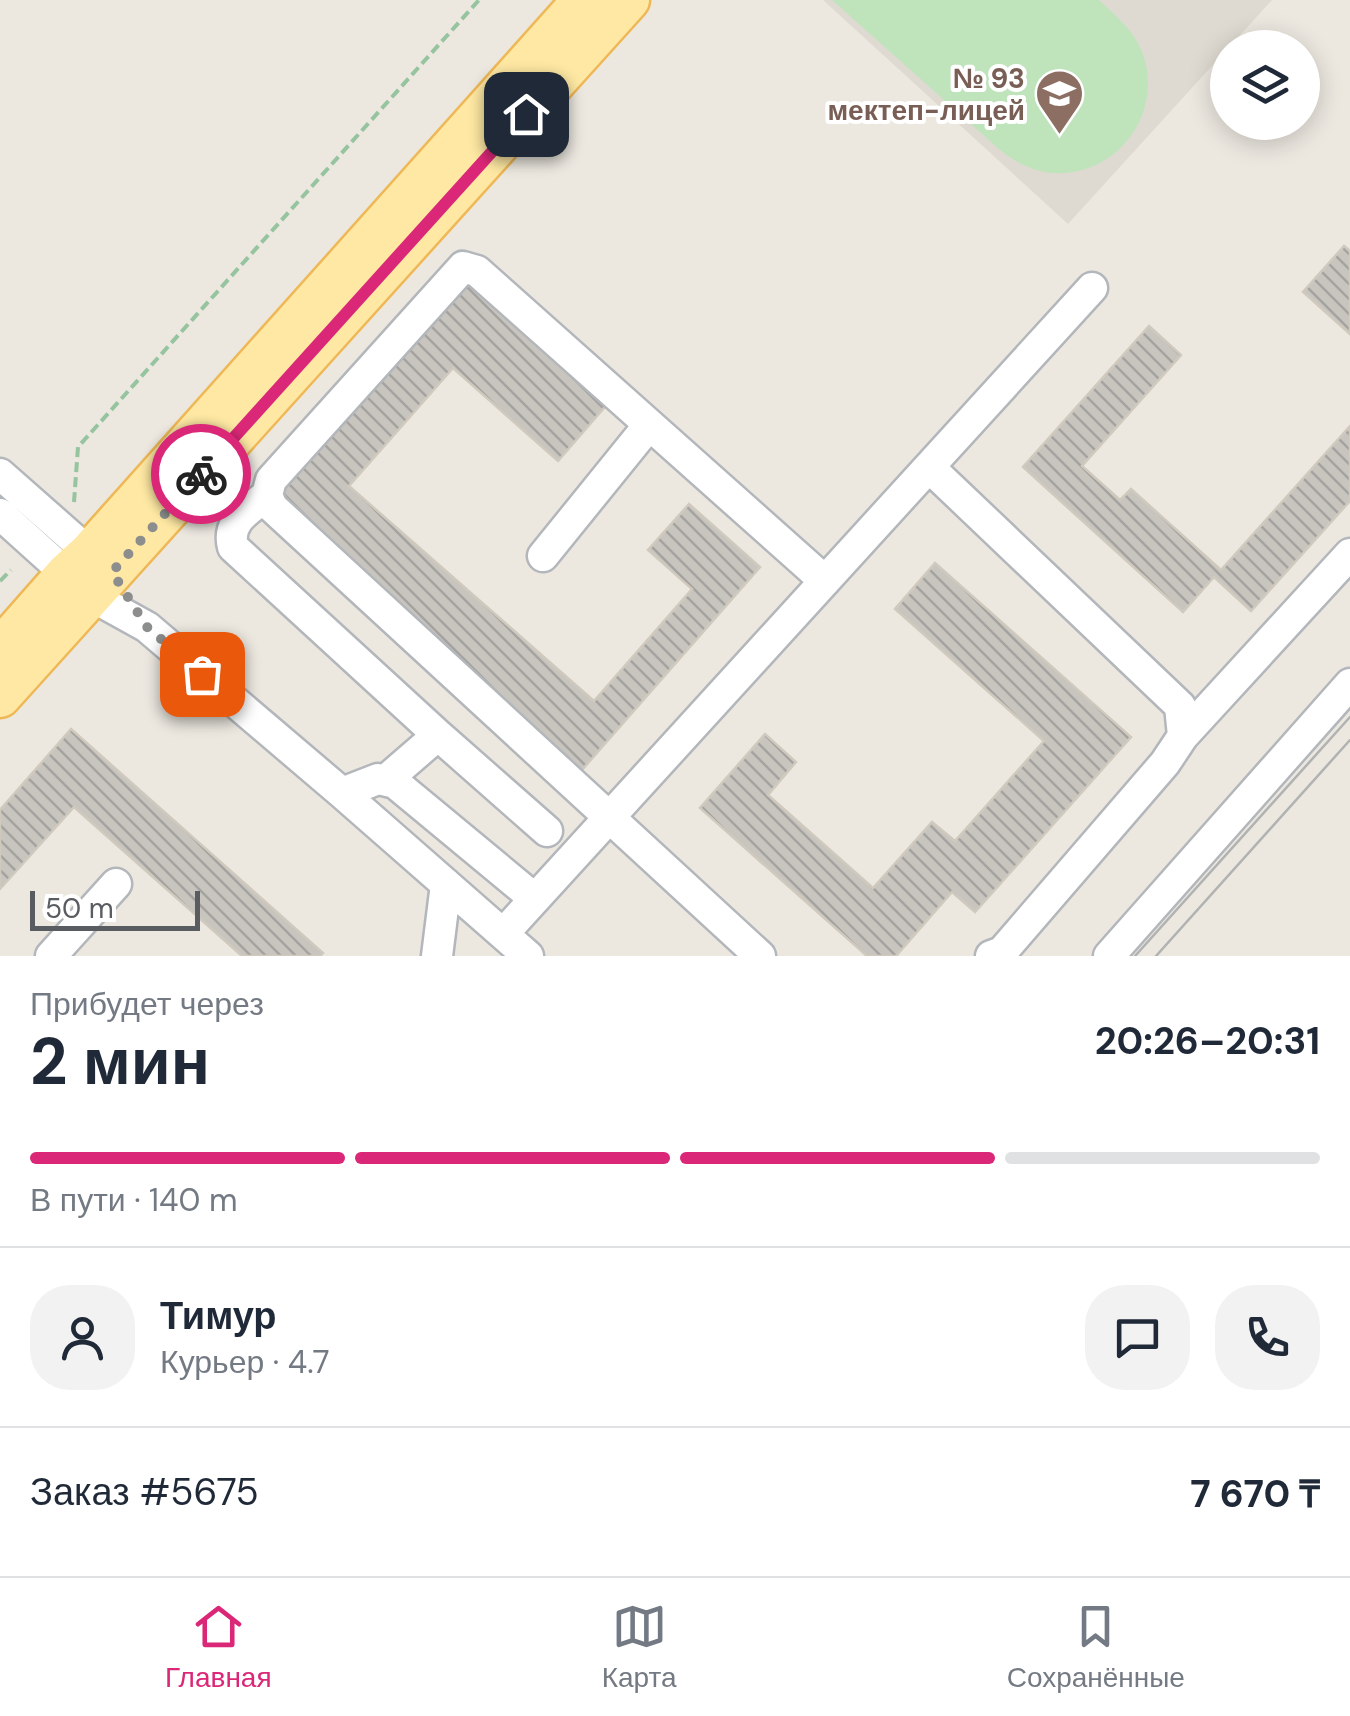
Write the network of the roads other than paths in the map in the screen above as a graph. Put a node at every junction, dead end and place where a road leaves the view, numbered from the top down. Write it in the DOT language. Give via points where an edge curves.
graph roads {
  1 [pos="583,0"];
  2 [pos="629,0"];
  3 [pos="1092,288"];
  4 [pos="649,424"];
  5 [pos="929,467"];
  6 [pos="0,474"];
  7 [pos="267,495"];
  8 [pos="0,514"];
  9 [pos="1350,554"];
  10 [pos="543,556"];
  11 [pos="90,574"];
  12 [pos="824,581"];
  13 [pos="0,649"];
  14 [pos="1350,684"];
  15 [pos="0,697"];
  16 [pos="438,735"];
  17 [pos="1183,736"];
  18 [pos="386,780"];
  19 [pos="342,793"];
  20 [pos="610,817"];
  21 [pos="547,831"];
  22 [pos="116,884"];
  23 [pos="446,884"];
  24 [pos="535,899"];
  25 [pos="503,934"];
  26 [pos="51,956"];
  27 [pos="437,956"];
  28 [pos="528,956"];
  29 [pos="760,956"];
  30 [pos="992,956"];
  31 [pos="1109,956"];
  1 -- 11 [label="main road"];
  2 -- 11 [label="main road"];
  3 -- 5 [label="street"];
  4 -- 7 [label="street" via="477,271 463,267 271,480"];
  4 -- 10 [label="street"];
  4 -- 12 [label="street"];
  5 -- 12 [label="street"];
  5 -- 17 [label="street" via="1180,706"];
  6 -- 11 [label="street"];
  7 -- 16 [label="street" via="236,520 234,547"];
  7 -- 20 [label="street" via="272,508"];
  8 -- 11 [label="street"];
  9 -- 17 [label="street"];
  11 -- 13 [label="main road"];
  11 -- 15 [label="main road"];
  11 -- 19 [label="street"];
  12 -- 20 [label="street"];
  14 -- 31 [label="street"];
  16 -- 18 [label="street"];
  16 -- 21 [label="street"];
  17 -- 30 [label="street"];
  18 -- 19 [label="street"];
  18 -- 24 [label="street"];
  19 -- 23 [label="street"];
  20 -- 24 [label="street"];
  20 -- 29 [label="street"];
  22 -- 26 [label="street"];
  23 -- 25 [label="street"];
  23 -- 27 [label="street"];
  24 -- 25 [label="street"];
  25 -- 28 [label="street"];
}
